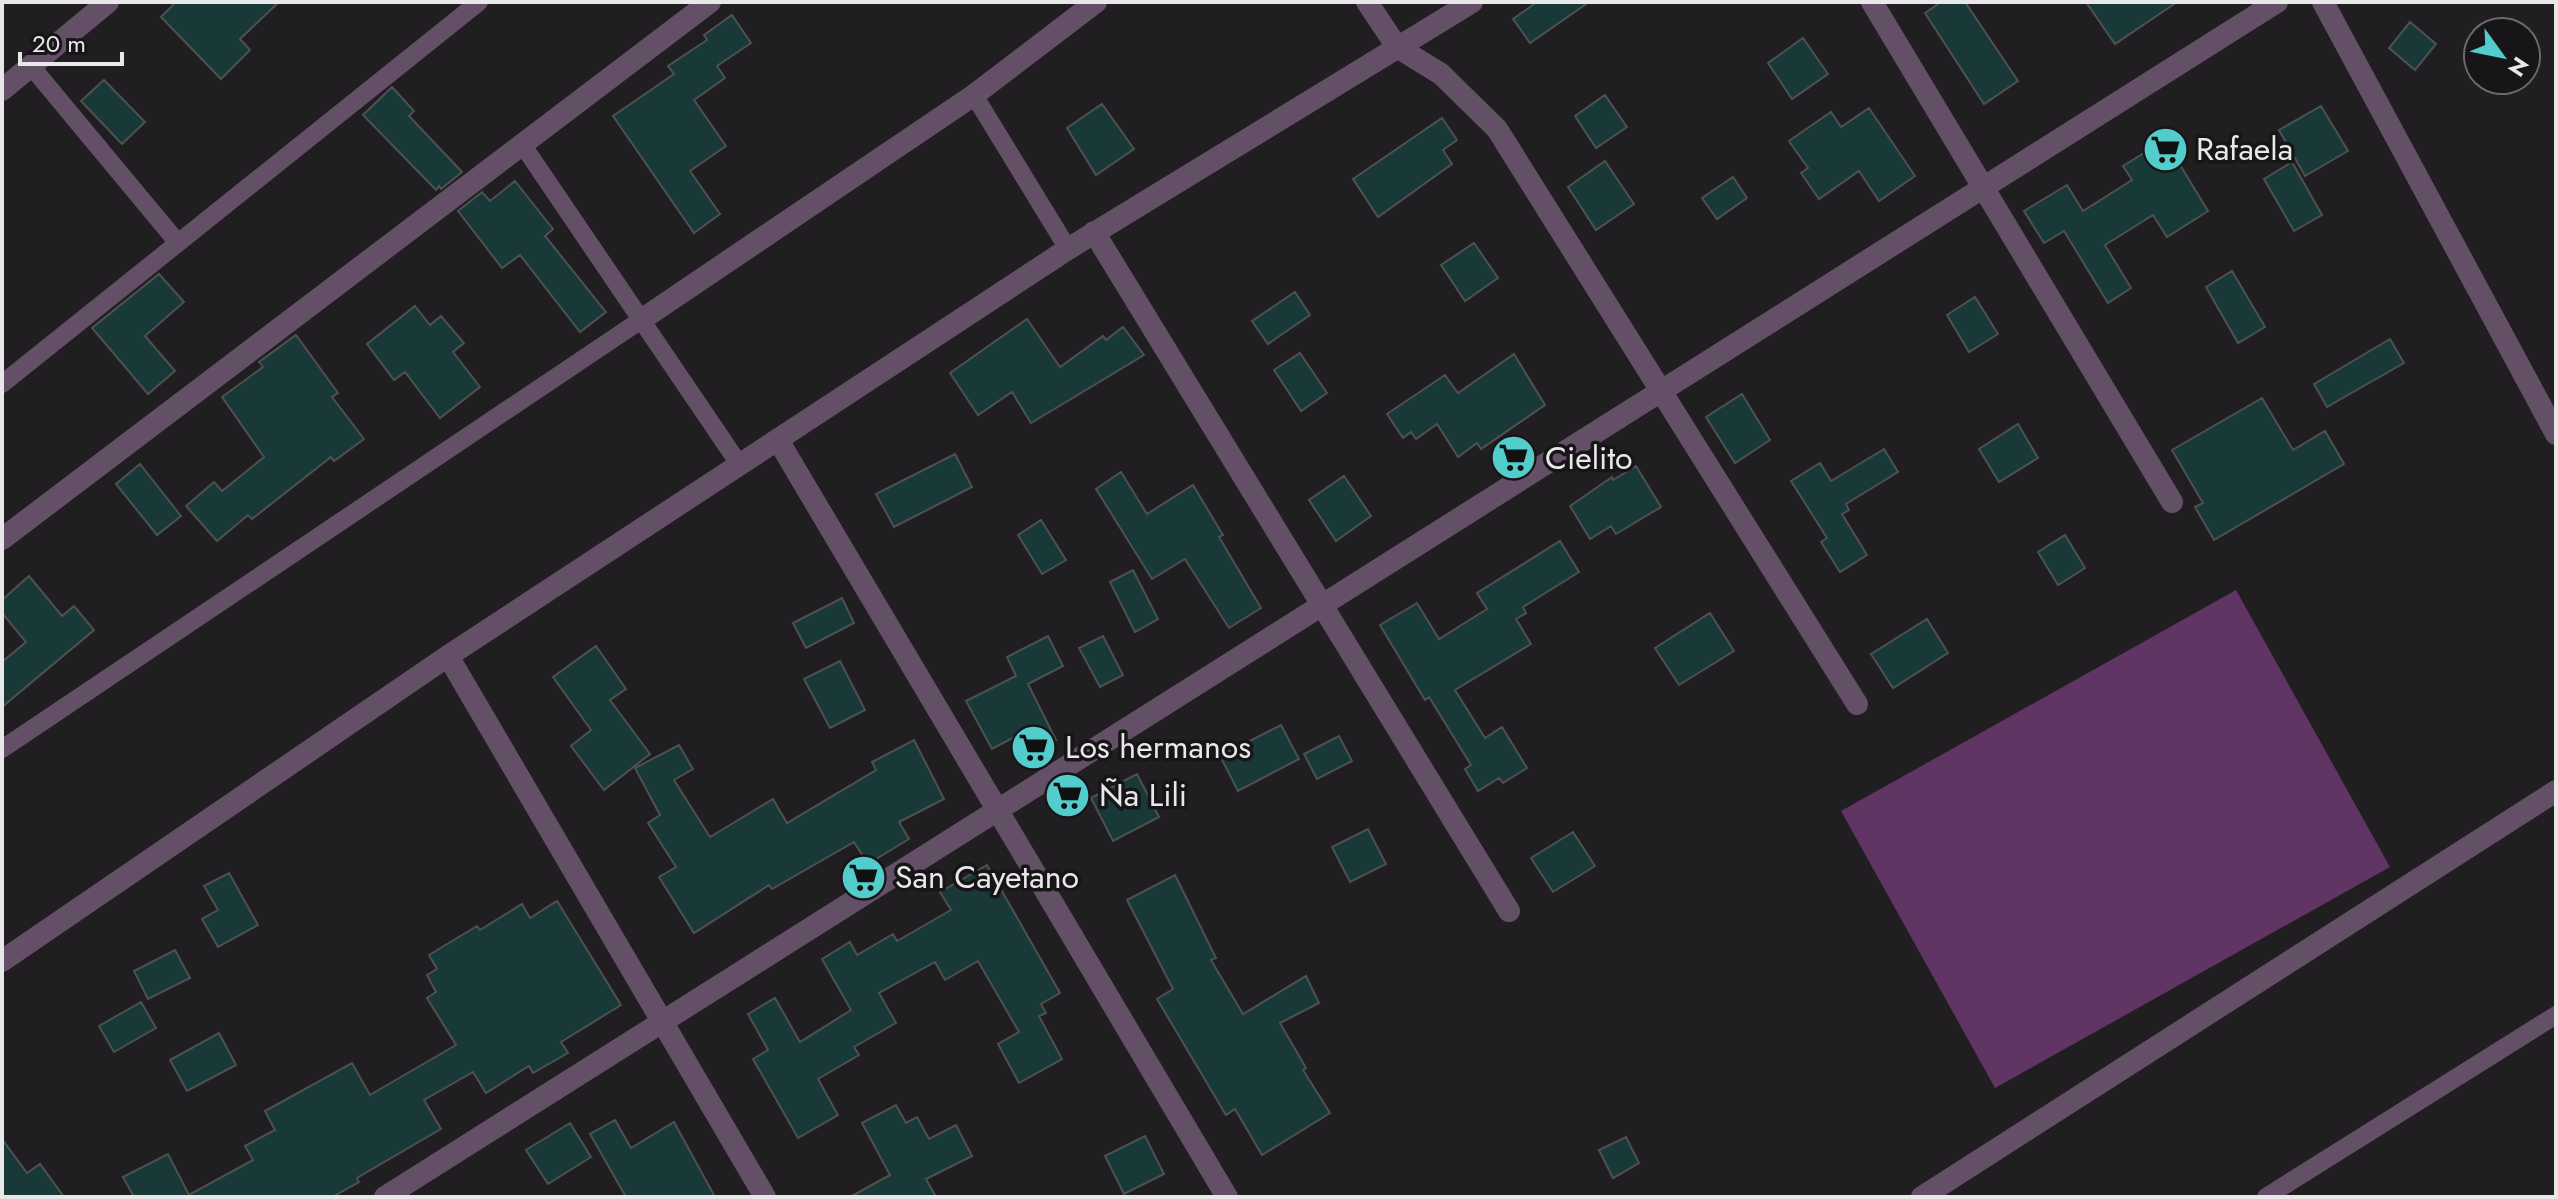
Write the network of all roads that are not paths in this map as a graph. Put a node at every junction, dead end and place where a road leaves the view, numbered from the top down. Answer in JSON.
{"nodes":[{"id":1,"x":108,"y":2,"type":"edge"},
{"id":2,"x":479,"y":2,"type":"edge"},
{"id":3,"x":710,"y":2,"type":"edge"},
{"id":4,"x":1096,"y":2,"type":"edge"},
{"id":5,"x":1367,"y":2,"type":"edge"},
{"id":6,"x":1472,"y":2,"type":"edge"},
{"id":7,"x":1872,"y":2,"type":"edge"},
{"id":8,"x":2277,"y":2,"type":"edge"},
{"id":9,"x":2323,"y":2,"type":"edge"},
{"id":10,"x":1397,"y":47,"type":"junction"},
{"id":11,"x":31,"y":66,"type":"junction"},
{"id":12,"x":2,"y":90,"type":"edge"},
{"id":13,"x":974,"y":95,"type":"junction"},
{"id":14,"x":522,"y":144,"type":"junction"},
{"id":15,"x":1983,"y":187,"type":"junction"},
{"id":16,"x":1094,"y":232,"type":"junction"},
{"id":17,"x":178,"y":243,"type":"junction"},
{"id":18,"x":1068,"y":249,"type":"junction"},
{"id":19,"x":641,"y":320,"type":"junction"},
{"id":20,"x":2,"y":384,"type":"edge"},
{"id":21,"x":1660,"y":392,"type":"junction"},
{"id":22,"x":2556,"y":434,"type":"edge"},
{"id":23,"x":778,"y":440,"type":"junction"},
{"id":24,"x":739,"y":464,"type":"junction"},
{"id":25,"x":2172,"y":502,"type":"dead end"},
{"id":26,"x":2,"y":539,"type":"edge"},
{"id":27,"x":1323,"y":604,"type":"junction"},
{"id":28,"x":448,"y":656,"type":"junction"},
{"id":29,"x":1857,"y":704,"type":"dead end"},
{"id":30,"x":2,"y":749,"type":"edge"},
{"id":31,"x":2556,"y":791,"type":"edge"},
{"id":32,"x":999,"y":809,"type":"junction"},
{"id":33,"x":1509,"y":911,"type":"dead end"},
{"id":34,"x":2,"y":961,"type":"edge"},
{"id":35,"x":2556,"y":1015,"type":"edge"},
{"id":36,"x":662,"y":1021,"type":"junction"},
{"id":37,"x":385,"y":1197,"type":"edge"},
{"id":38,"x":765,"y":1197,"type":"edge"},
{"id":39,"x":1227,"y":1197,"type":"edge"},
{"id":40,"x":1922,"y":1197,"type":"edge"},
{"id":41,"x":2266,"y":1197,"type":"edge"}],
"edges":[{"from":1,"to":11,"type":"street"},
{"from":2,"to":17,"type":"lane"},
{"from":3,"to":14,"type":"street"},
{"from":4,"to":13,"type":"street"},
{"from":5,"to":10,"type":"street"},
{"from":6,"to":10,"type":"street"},
{"from":7,"to":15,"type":"street"},
{"from":8,"to":15,"type":"street"},
{"from":9,"to":22,"type":"street"},
{"from":10,"to":16,"type":"street"},
{"from":10,"to":21,"type":"street"},
{"from":11,"to":12,"type":"street"},
{"from":11,"to":17,"type":"lane"},
{"from":13,"to":18,"type":"lane"},
{"from":13,"to":19,"type":"street"},
{"from":14,"to":19,"type":"lane"},
{"from":14,"to":26,"type":"street"},
{"from":15,"to":21,"type":"street"},
{"from":15,"to":25,"type":"street"},
{"from":16,"to":18,"type":"street"},
{"from":16,"to":27,"type":"street"},
{"from":17,"to":20,"type":"lane"},
{"from":18,"to":23,"type":"street"},
{"from":19,"to":24,"type":"lane"},
{"from":19,"to":30,"type":"lane"},
{"from":21,"to":27,"type":"street"},
{"from":21,"to":29,"type":"street"},
{"from":23,"to":24,"type":"street"},
{"from":23,"to":32,"type":"street"},
{"from":24,"to":28,"type":"street"},
{"from":27,"to":32,"type":"street"},
{"from":27,"to":33,"type":"street"},
{"from":28,"to":34,"type":"street"},
{"from":28,"to":36,"type":"street"},
{"from":31,"to":40,"type":"street"},
{"from":32,"to":36,"type":"street"},
{"from":32,"to":39,"type":"street"},
{"from":35,"to":41,"type":"lane"},
{"from":36,"to":37,"type":"street"},
{"from":36,"to":38,"type":"street"}]}
